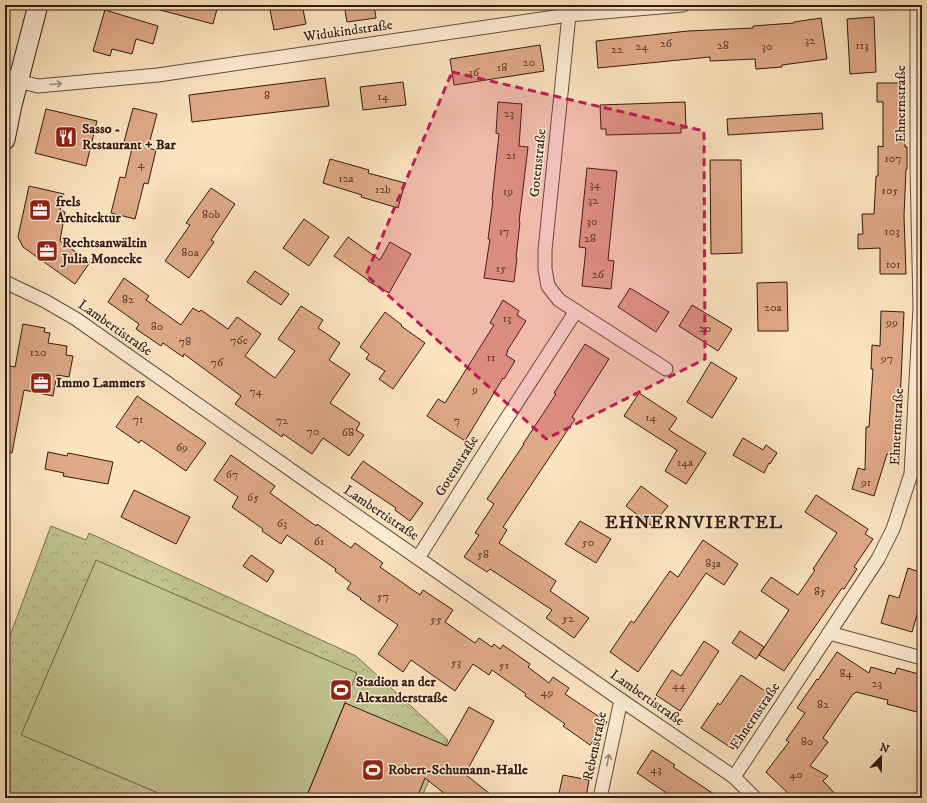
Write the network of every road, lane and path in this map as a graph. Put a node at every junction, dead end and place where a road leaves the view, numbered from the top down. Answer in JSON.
{"nodes":[{"id":1,"x":38,"y":5,"type":"edge"},
{"id":2,"x":683,"y":5,"type":"edge"},
{"id":3,"x":917,"y":5,"type":"edge"},
{"id":4,"x":569,"y":10,"type":"edge"},
{"id":5,"x":12,"y":78,"type":"edge"},
{"id":6,"x":5,"y":140,"type":"edge"},
{"id":7,"x":5,"y":282,"type":"edge"},
{"id":8,"x":576,"y":311,"type":"junction"},
{"id":9,"x":666,"y":369,"type":"dead end"},
{"id":10,"x":418,"y":558,"type":"junction"},
{"id":11,"x":829,"y":633,"type":"junction"},
{"id":12,"x":922,"y":658,"type":"edge"},
{"id":13,"x":621,"y":700,"type":"junction"},
{"id":14,"x":737,"y":780,"type":"junction"},
{"id":15,"x":600,"y":798,"type":"edge"},
{"id":16,"x":740,"y":798,"type":"edge"},
{"id":17,"x":755,"y":798,"type":"edge"}],
"edges":[{"from":1,"to":5,"type":"street"},
{"from":2,"to":4,"type":"street","name":"Widukindstraße"},
{"from":3,"to":11,"type":"street","name":"Ehnernstraße"},
{"from":5,"to":4,"type":"street","name":"Widukindstraße","one_way":true},
{"from":4,"to":8,"type":"street","name":"Gotenstraße"},
{"from":5,"to":6,"type":"street"},
{"from":7,"to":10,"type":"street","name":"Lambertistraße"},
{"from":8,"to":9,"type":"street","name":"Gotenstraße"},
{"from":8,"to":10,"type":"street","name":"Gotenstraße"},
{"from":10,"to":13,"type":"street","name":"Lambertistraße"},
{"from":11,"to":12,"type":"street"},
{"from":11,"to":14,"type":"street","name":"Ehnernstraße"},
{"from":13,"to":14,"type":"street","name":"Lambertistraße"},
{"from":15,"to":13,"type":"street","name":"Rebenstraße","one_way":true},
{"from":14,"to":16,"type":"street","name":"Ehnernstraße"},
{"from":14,"to":17,"type":"street","name":"Lambertistraße"}]}
